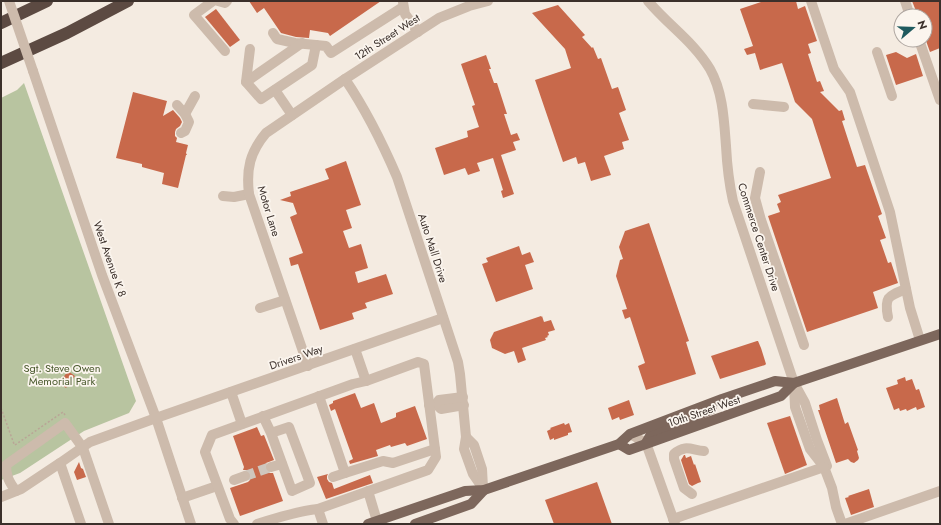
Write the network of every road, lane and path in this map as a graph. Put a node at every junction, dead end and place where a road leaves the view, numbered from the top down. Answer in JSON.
{"nodes":[{"id":1,"x":10,"y":1,"type":"edge"},
{"id":2,"x":47,"y":1,"type":"edge"},
{"id":3,"x":128,"y":1,"type":"edge"},
{"id":4,"x":213,"y":1,"type":"edge"},
{"id":5,"x":218,"y":1,"type":"edge"},
{"id":6,"x":227,"y":1,"type":"edge"},
{"id":7,"x":488,"y":1,"type":"edge"},
{"id":8,"x":648,"y":1,"type":"edge"},
{"id":9,"x":811,"y":1,"type":"edge"},
{"id":10,"x":403,"y":4,"type":"edge"},
{"id":11,"x":1,"y":23,"type":"edge"},
{"id":12,"x":418,"y":32,"type":"junction"},
{"id":13,"x":273,"y":33,"type":"dead end"},
{"id":14,"x":302,"y":43,"type":"junction"},
{"id":15,"x":316,"y":45,"type":"junction"},
{"id":16,"x":923,"y":48,"type":"edge"},
{"id":17,"x":250,"y":49,"type":"dead end"},
{"id":18,"x":225,"y":51,"type":"dead end"},
{"id":19,"x":877,"y":52,"type":"dead end"},
{"id":20,"x":1,"y":63,"type":"edge"},
{"id":21,"x":936,"y":76,"type":"edge"},
{"id":22,"x":344,"y":79,"type":"junction"},
{"id":23,"x":246,"y":82,"type":"junction"},
{"id":24,"x":938,"y":87,"type":"edge"},
{"id":25,"x":275,"y":90,"type":"junction"},
{"id":26,"x":195,"y":96,"type":"dead end"},
{"id":27,"x":892,"y":96,"type":"dead end"},
{"id":28,"x":940,"y":100,"type":"edge"},
{"id":29,"x":753,"y":104,"type":"dead end"},
{"id":30,"x":178,"y":105,"type":"dead end"},
{"id":31,"x":784,"y":107,"type":"dead end"},
{"id":32,"x":185,"y":114,"type":"junction"},
{"id":33,"x":292,"y":115,"type":"junction"},
{"id":34,"x":181,"y":133,"type":"dead end"},
{"id":35,"x":760,"y":172,"type":"dead end"},
{"id":36,"x":249,"y":194,"type":"junction"},
{"id":37,"x":223,"y":196,"type":"dead end"},
{"id":38,"x":906,"y":290,"type":"junction"},
{"id":39,"x":285,"y":300,"type":"junction"},
{"id":40,"x":260,"y":308,"type":"dead end"},
{"id":41,"x":888,"y":317,"type":"dead end"},
{"id":42,"x":443,"y":318,"type":"junction"},
{"id":43,"x":940,"y":334,"type":"edge"},
{"id":44,"x":920,"y":340,"type":"junction"},
{"id":45,"x":804,"y":345,"type":"dead end"},
{"id":46,"x":355,"y":349,"type":"junction"},
{"id":47,"x":308,"y":366,"type":"junction"},
{"id":48,"x":366,"y":381,"type":"junction"},
{"id":49,"x":794,"y":383,"type":"junction"},
{"id":50,"x":231,"y":392,"type":"junction"},
{"id":51,"x":319,"y":396,"type":"junction"},
{"id":52,"x":722,"y":399,"type":"junction"},
{"id":53,"x":463,"y":401,"type":"junction"},
{"id":54,"x":433,"y":405,"type":"junction"},
{"id":55,"x":1,"y":408,"type":"edge"},
{"id":56,"x":63,"y":412,"type":"dead end"},
{"id":57,"x":263,"y":416,"type":"junction"},
{"id":58,"x":156,"y":418,"type":"junction"},
{"id":59,"x":242,"y":424,"type":"junction"},
{"id":60,"x":271,"y":433,"type":"junction"},
{"id":61,"x":630,"y":434,"type":"junction"},
{"id":62,"x":646,"y":443,"type":"junction"},
{"id":63,"x":620,"y":444,"type":"junction"},
{"id":64,"x":83,"y":448,"type":"junction"},
{"id":65,"x":435,"y":449,"type":"junction"},
{"id":66,"x":704,"y":452,"type":"dead end"},
{"id":67,"x":4,"y":463,"type":"edge"},
{"id":68,"x":60,"y":463,"type":"junction"},
{"id":69,"x":282,"y":464,"type":"junction"},
{"id":70,"x":271,"y":467,"type":"tunnel mouth"},
{"id":71,"x":824,"y":467,"type":"junction"},
{"id":72,"x":344,"y":473,"type":"junction"},
{"id":73,"x":245,"y":476,"type":"tunnel mouth"},
{"id":74,"x":333,"y":477,"type":"dead end"},
{"id":75,"x":234,"y":480,"type":"dead end"},
{"id":76,"x":217,"y":486,"type":"junction"},
{"id":77,"x":484,"y":490,"type":"junction"},
{"id":78,"x":940,"y":490,"type":"edge"},
{"id":79,"x":16,"y":491,"type":"junction"},
{"id":80,"x":368,"y":491,"type":"junction"},
{"id":81,"x":692,"y":494,"type":"dead end"},
{"id":82,"x":1,"y":497,"type":"edge"},
{"id":83,"x":182,"y":498,"type":"junction"},
{"id":84,"x":318,"y":509,"type":"junction"},
{"id":85,"x":674,"y":522,"type":"edge"},
{"id":86,"x":377,"y":523,"type":"edge"},
{"id":87,"x":81,"y":524,"type":"edge"},
{"id":88,"x":109,"y":524,"type":"edge"},
{"id":89,"x":191,"y":524,"type":"edge"},
{"id":90,"x":234,"y":524,"type":"edge"},
{"id":91,"x":257,"y":524,"type":"edge"},
{"id":92,"x":323,"y":524,"type":"edge"},
{"id":93,"x":415,"y":524,"type":"edge"},
{"id":94,"x":844,"y":524,"type":"edge"}],
"edges":[{"from":1,"to":58,"type":"street","name":"West Avenue K 8","bridge":true},
{"from":2,"to":11,"type":"highway"},
{"from":3,"to":20,"type":"highway"},
{"from":4,"to":18,"type":"street"},
{"from":5,"to":6,"type":"street"},
{"from":7,"to":12,"type":"street","name":"12th Street West"},
{"from":8,"to":49,"type":"street","name":"Commerce Center Drive"},
{"from":9,"to":38,"type":"street"},
{"from":10,"to":12,"type":"street"},
{"from":10,"to":15,"type":"street"},
{"from":12,"to":22,"type":"street","name":"12th Street West"},
{"from":13,"to":14,"type":"street"},
{"from":14,"to":15,"type":"street"},
{"from":14,"to":23,"type":"street"},
{"from":15,"to":25,"type":"street"},
{"from":16,"to":21,"type":"street"},
{"from":17,"to":23,"type":"street"},
{"from":19,"to":27,"type":"street"},
{"from":21,"to":24,"type":"street"},
{"from":22,"to":33,"type":"street","name":"Motor Lane"},
{"from":22,"to":42,"type":"street","name":"Auto Mall Drive"},
{"from":23,"to":25,"type":"street"},
{"from":24,"to":28,"type":"street"},
{"from":25,"to":33,"type":"street"},
{"from":26,"to":32,"type":"street"},
{"from":29,"to":31,"type":"street"},
{"from":30,"to":32,"type":"street"},
{"from":32,"to":34,"type":"street"},
{"from":33,"to":36,"type":"street","name":"Motor Lane"},
{"from":35,"to":45,"type":"street"},
{"from":36,"to":37,"type":"street"},
{"from":36,"to":39,"type":"street","name":"Motor Lane"},
{"from":38,"to":41,"type":"street"},
{"from":38,"to":44,"type":"street"},
{"from":39,"to":40,"type":"street"},
{"from":39,"to":47,"type":"street","name":"Motor Lane"},
{"from":42,"to":46,"type":"street","name":"Drivers Way"},
{"from":42,"to":53,"type":"street","name":"Auto Mall Drive"},
{"from":43,"to":44,"type":"main road","name":"10th Street West"},
{"from":44,"to":49,"type":"main road","name":"10th Street West"},
{"from":46,"to":47,"type":"street","name":"Drivers Way"},
{"from":46,"to":48,"type":"street"},
{"from":47,"to":50,"type":"street","name":"Drivers Way"},
{"from":48,"to":51,"type":"street"},
{"from":48,"to":54,"type":"street"},
{"from":49,"to":52,"type":"main road","name":"10th Street West"},
{"from":49,"to":62,"type":"main road","name":"10th Street West"},
{"from":49,"to":71,"type":"street","name":"Commerce Center Drive"},
{"from":50,"to":58,"type":"street","name":"Drivers Way"},
{"from":50,"to":59,"type":"street"},
{"from":51,"to":57,"type":"street"},
{"from":51,"to":72,"type":"street"},
{"from":52,"to":61,"type":"main road","name":"10th Street West"},
{"from":52,"to":62,"type":"main road"},
{"from":53,"to":54,"type":"street"},
{"from":53,"to":77,"type":"street","name":"Auto Mall Drive"},
{"from":54,"to":65,"type":"street"},
{"from":55,"to":56,"type":"path"},
{"from":57,"to":59,"type":"street"},
{"from":57,"to":60,"type":"street"},
{"from":58,"to":64,"type":"street","name":"Drivers Way"},
{"from":58,"to":83,"type":"street","name":"West Avenue K 8"},
{"from":59,"to":76,"type":"street"},
{"from":60,"to":69,"type":"street"},
{"from":60,"to":69,"type":"street"},
{"from":61,"to":62,"type":"street"},
{"from":61,"to":63,"type":"main road","name":"10th Street West"},
{"from":62,"to":63,"type":"main road","name":"10th Street West"},
{"from":62,"to":85,"type":"street"},
{"from":63,"to":77,"type":"main road","name":"10th Street West"},
{"from":64,"to":67,"type":"street"},
{"from":64,"to":68,"type":"street","name":"Drivers Way"},
{"from":64,"to":88,"type":"street"},
{"from":65,"to":72,"type":"street"},
{"from":65,"to":80,"type":"street"},
{"from":66,"to":81,"type":"street"},
{"from":67,"to":79,"type":"street"},
{"from":68,"to":79,"type":"street","name":"Drivers Way"},
{"from":68,"to":87,"type":"street"},
{"from":69,"to":70,"type":"street"},
{"from":71,"to":85,"type":"street"},
{"from":71,"to":94,"type":"street"},
{"from":72,"to":74,"type":"street"},
{"from":73,"to":75,"type":"street"},
{"from":76,"to":83,"type":"street"},
{"from":76,"to":90,"type":"street"},
{"from":77,"to":86,"type":"main road","name":"10th Street West"},
{"from":77,"to":93,"type":"main road","name":"10th Street West"},
{"from":78,"to":94,"type":"street"},
{"from":79,"to":82,"type":"street","name":"Drivers Way"},
{"from":80,"to":84,"type":"street"},
{"from":80,"to":86,"type":"street"},
{"from":83,"to":89,"type":"street","name":"West Avenue K 8"},
{"from":84,"to":91,"type":"street"},
{"from":84,"to":92,"type":"street"}]}
